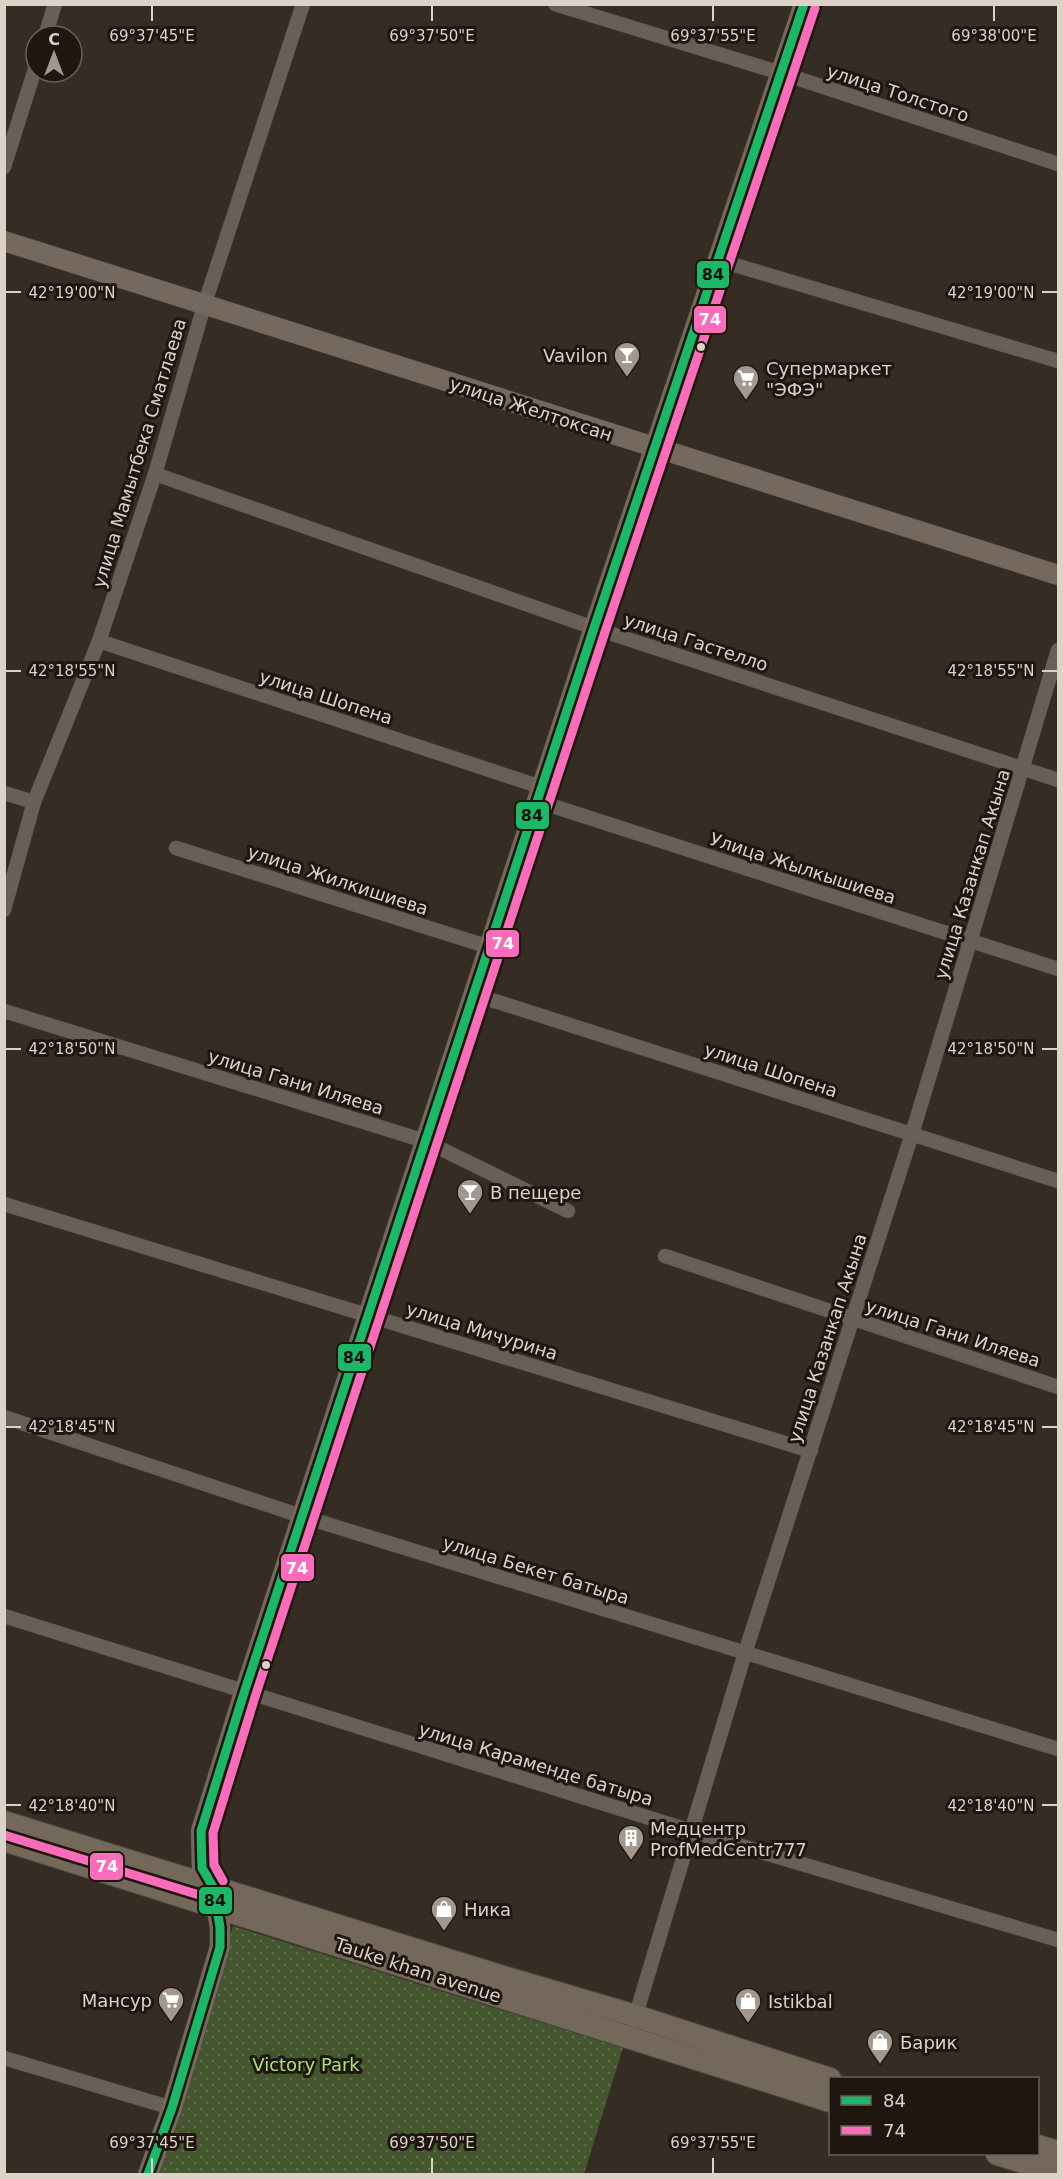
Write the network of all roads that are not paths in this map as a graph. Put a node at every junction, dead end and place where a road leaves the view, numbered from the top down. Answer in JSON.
{"nodes":[{"id":1,"x":55,"y":4,"type":"edge"},
{"id":2,"x":303,"y":4,"type":"edge"},
{"id":3,"x":555,"y":4,"type":"edge"},
{"id":4,"x":804,"y":4,"type":"edge"},
{"id":5,"x":49,"y":24,"type":"edge"},
{"id":6,"x":782,"y":73,"type":"junction"},
{"id":7,"x":30,"y":84,"type":"edge"},
{"id":8,"x":1059,"y":164,"type":"edge"},
{"id":9,"x":4,"y":167,"type":"edge"},
{"id":10,"x":4,"y":241,"type":"edge"},
{"id":11,"x":718,"y":260,"type":"junction"},
{"id":12,"x":204,"y":306,"type":"junction"},
{"id":13,"x":1059,"y":361,"type":"edge"},
{"id":14,"x":654,"y":448,"type":"junction"},
{"id":15,"x":154,"y":474,"type":"junction"},
{"id":16,"x":1059,"y":575,"type":"edge"},
{"id":17,"x":594,"y":628,"type":"junction"},
{"id":18,"x":99,"y":641,"type":"junction"},
{"id":19,"x":1059,"y":650,"type":"edge"},
{"id":20,"x":1023,"y":769,"type":"junction"},
{"id":21,"x":1059,"y":780,"type":"edge"},
{"id":22,"x":4,"y":793,"type":"edge"},
{"id":23,"x":539,"y":794,"type":"junction"},
{"id":24,"x":34,"y":802,"type":"junction"},
{"id":25,"x":176,"y":848,"type":"dead end"},
{"id":26,"x":4,"y":910,"type":"edge"},
{"id":27,"x":970,"y":941,"type":"junction"},
{"id":28,"x":489,"y":947,"type":"junction"},
{"id":29,"x":1059,"y":969,"type":"edge"},
{"id":30,"x":473,"y":994,"type":"junction"},
{"id":31,"x":4,"y":1011,"type":"edge"},
{"id":32,"x":912,"y":1134,"type":"junction"},
{"id":33,"x":425,"y":1141,"type":"junction"},
{"id":34,"x":1059,"y":1181,"type":"edge"},
{"id":35,"x":4,"y":1204,"type":"edge"},
{"id":36,"x":568,"y":1211,"type":"dead end"},
{"id":37,"x":665,"y":1256,"type":"dead end"},
{"id":38,"x":368,"y":1315,"type":"junction"},
{"id":39,"x":852,"y":1318,"type":"junction"},
{"id":40,"x":1059,"y":1387,"type":"edge"},
{"id":41,"x":4,"y":1417,"type":"edge"},
{"id":42,"x":811,"y":1450,"type":"junction"},
{"id":43,"x":301,"y":1516,"type":"junction"},
{"id":44,"x":4,"y":1616,"type":"edge"},
{"id":45,"x":744,"y":1653,"type":"junction"},
{"id":46,"x":244,"y":1693,"type":"junction"},
{"id":47,"x":1059,"y":1749,"type":"edge"},
{"id":48,"x":4,"y":1822,"type":"edge"},
{"id":49,"x":691,"y":1831,"type":"junction"},
{"id":50,"x":4,"y":1840,"type":"edge"},
{"id":51,"x":214,"y":1896,"type":"junction"},
{"id":52,"x":1059,"y":1940,"type":"edge"},
{"id":53,"x":632,"y":2026,"type":"junction"},
{"id":54,"x":4,"y":2058,"type":"edge"},
{"id":55,"x":829,"y":2078,"type":"edge"},
{"id":56,"x":829,"y":2100,"type":"edge"},
{"id":57,"x":172,"y":2109,"type":"junction"},
{"id":58,"x":1039,"y":2146,"type":"edge"},
{"id":59,"x":1059,"y":2152,"type":"edge"},
{"id":60,"x":1000,"y":2155,"type":"edge"},
{"id":61,"x":1059,"y":2173,"type":"edge"},
{"id":62,"x":148,"y":2175,"type":"edge"}],
"edges":[{"from":1,"to":5,"type":"street"},
{"from":2,"to":12,"type":"street","name":"улица Мамытбека Сматлаева"},
{"from":3,"to":6,"type":"street","name":"улица Толстого"},
{"from":4,"to":6,"type":"main road"},
{"from":6,"to":8,"type":"street","name":"улица Толстого"},
{"from":6,"to":11,"type":"main road"},
{"from":7,"to":9,"type":"street"},
{"from":10,"to":12,"type":"main road","name":"улица Желтоксан"},
{"from":11,"to":13,"type":"street"},
{"from":11,"to":14,"type":"main road"},
{"from":12,"to":14,"type":"main road","name":"улица Желтоксан"},
{"from":12,"to":15,"type":"street","name":"улица Мамытбека Сматлаева"},
{"from":14,"to":16,"type":"main road","name":"улица Желтоксан"},
{"from":14,"to":17,"type":"main road"},
{"from":15,"to":17,"type":"street","name":"улица Гастелло"},
{"from":15,"to":18,"type":"street","name":"улица Мамытбека Сматлаева"},
{"from":17,"to":20,"type":"street","name":"улица Гастелло"},
{"from":17,"to":23,"type":"main road"},
{"from":18,"to":23,"type":"street","name":"улица Шопена"},
{"from":18,"to":24,"type":"street","name":"улица Мамытбека Сматлаева"},
{"from":19,"to":20,"type":"street","name":"улица Казанкап Акына"},
{"from":20,"to":21,"type":"street","name":"улица Гастелло"},
{"from":20,"to":27,"type":"street","name":"улица Казанкап Акына"},
{"from":22,"to":24,"type":"street"},
{"from":23,"to":27,"type":"street","name":"Улица Жылкышиева"},
{"from":23,"to":28,"type":"main road"},
{"from":24,"to":26,"type":"street","name":"улица Мамытбека Сматлаева"},
{"from":25,"to":28,"type":"street","name":"улица Жилкишиева"},
{"from":27,"to":29,"type":"street","name":"Улица Жылкышиева"},
{"from":27,"to":32,"type":"street","name":"улица Казанкап Акына"},
{"from":28,"to":30,"type":"main road"},
{"from":30,"to":32,"type":"street","name":"улица Шопена"},
{"from":30,"to":33,"type":"main road"},
{"from":31,"to":33,"type":"street","name":"улица Гани Иляева"},
{"from":32,"to":34,"type":"street","name":"улица Шопена"},
{"from":32,"to":39,"type":"street","name":"улица Казанкап Акына"},
{"from":33,"to":36,"type":"street","name":"улица Гани Иляева"},
{"from":33,"to":38,"type":"main road"},
{"from":35,"to":38,"type":"street","name":"улица Мичурина"},
{"from":37,"to":39,"type":"street","name":"улица Гани Иляева"},
{"from":38,"to":42,"type":"street","name":"улица Мичурина"},
{"from":38,"to":43,"type":"main road"},
{"from":39,"to":40,"type":"street","name":"улица Гани Иляева"},
{"from":39,"to":42,"type":"street","name":"улица Казанкап Акына"},
{"from":41,"to":43,"type":"street","name":"улица Бекет батыра"},
{"from":42,"to":45,"type":"street","name":"улица Казанкап Акына"},
{"from":43,"to":45,"type":"street","name":"улица Бекет батыра"},
{"from":43,"to":46,"type":"main road"},
{"from":44,"to":46,"type":"street","name":"улица Караменде батыра"},
{"from":45,"to":47,"type":"street","name":"улица Бекет батыра"},
{"from":45,"to":49,"type":"street","name":"улица Казанкап Акына"},
{"from":46,"to":49,"type":"street","name":"улица Караменде батыра"},
{"from":46,"to":51,"type":"main road"},
{"from":48,"to":51,"type":"main road","name":"Tauke khan avenue"},
{"from":49,"to":52,"type":"street","name":"улица Караменде батыра"},
{"from":49,"to":53,"type":"street","name":"улица Казанкап Акына"},
{"from":50,"to":51,"type":"main road","name":"Tauke khan avenue"},
{"from":51,"to":53,"type":"main road","name":"Tauke khan avenue"},
{"from":51,"to":57,"type":"main road"},
{"from":53,"to":55,"type":"main road","name":"Tauke khan avenue"},
{"from":53,"to":56,"type":"main road","name":"Tauke khan avenue"},
{"from":54,"to":57,"type":"street"},
{"from":57,"to":62,"type":"main road"},
{"from":58,"to":59,"type":"main road"},
{"from":60,"to":61,"type":"main road"}]}
